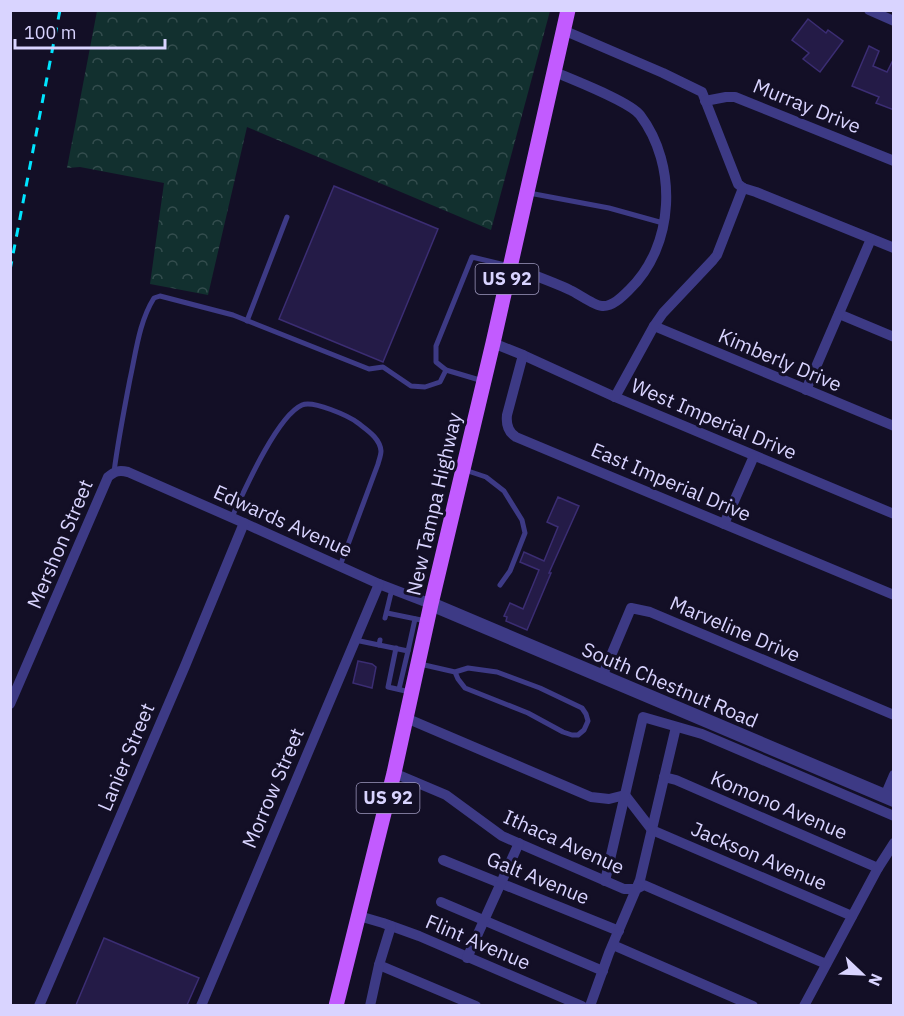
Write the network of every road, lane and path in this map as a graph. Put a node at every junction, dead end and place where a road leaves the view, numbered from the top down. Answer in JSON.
{"nodes":[{"id":1,"x":568,"y":10,"type":"edge"},
{"id":2,"x":869,"y":10,"type":"edge"},
{"id":3,"x":894,"y":21,"type":"edge"},
{"id":4,"x":563,"y":30,"type":"junction"},
{"id":5,"x":555,"y":72,"type":"junction"},
{"id":6,"x":705,"y":101,"type":"junction"},
{"id":7,"x":894,"y":161,"type":"edge"},
{"id":8,"x":743,"y":188,"type":"junction"},
{"id":9,"x":527,"y":193,"type":"junction"},
{"id":10,"x":287,"y":217,"type":"dead end"},
{"id":11,"x":663,"y":222,"type":"junction"},
{"id":12,"x":871,"y":239,"type":"junction"},
{"id":13,"x":894,"y":248,"type":"edge"},
{"id":14,"x":510,"y":266,"type":"junction"},
{"id":15,"x":838,"y":314,"type":"junction"},
{"id":16,"x":247,"y":321,"type":"junction"},
{"id":17,"x":654,"y":326,"type":"junction"},
{"id":18,"x":894,"y":337,"type":"edge"},
{"id":19,"x":493,"y":343,"type":"junction"},
{"id":20,"x":523,"y":355,"type":"junction"},
{"id":21,"x":446,"y":370,"type":"junction"},
{"id":22,"x":484,"y":381,"type":"junction"},
{"id":23,"x":806,"y":390,"type":"junction"},
{"id":24,"x":615,"y":397,"type":"junction"},
{"id":25,"x":894,"y":426,"type":"edge"},
{"id":26,"x":754,"y":456,"type":"junction"},
{"id":27,"x":463,"y":469,"type":"junction"},
{"id":28,"x":117,"y":471,"type":"junction"},
{"id":29,"x":894,"y":514,"type":"edge"},
{"id":30,"x":232,"y":517,"type":"junction"},
{"id":31,"x":244,"y":523,"type":"junction"},
{"id":32,"x":724,"y":524,"type":"junction"},
{"id":33,"x":340,"y":566,"type":"junction"},
{"id":34,"x":379,"y":584,"type":"junction"},
{"id":35,"x":500,"y":585,"type":"dead end"},
{"id":36,"x":392,"y":589,"type":"junction"},
{"id":37,"x":894,"y":595,"type":"edge"},
{"id":38,"x":431,"y":604,"type":"junction"},
{"id":39,"x":421,"y":620,"type":"junction"},
{"id":40,"x":356,"y":640,"type":"junction"},
{"id":41,"x":396,"y":648,"type":"junction"},
{"id":42,"x":408,"y":651,"type":"junction"},
{"id":43,"x":418,"y":663,"type":"junction"},
{"id":44,"x":455,"y":672,"type":"junction"},
{"id":45,"x":602,"y":677,"type":"junction"},
{"id":46,"x":406,"y":691,"type":"junction"},
{"id":47,"x":10,"y":704,"type":"edge"},
{"id":48,"x":894,"y":715,"type":"edge"},
{"id":49,"x":406,"y":718,"type":"junction"},
{"id":50,"x":676,"y":727,"type":"junction"},
{"id":51,"x":394,"y":773,"type":"junction"},
{"id":52,"x":894,"y":775,"type":"edge"},
{"id":53,"x":664,"y":777,"type":"junction"},
{"id":54,"x":625,"y":795,"type":"junction"},
{"id":55,"x":889,"y":798,"type":"edge"},
{"id":56,"x":894,"y":816,"type":"edge"},
{"id":57,"x":652,"y":830,"type":"junction"},
{"id":58,"x":519,"y":843,"type":"junction"},
{"id":59,"x":894,"y":843,"type":"edge"},
{"id":60,"x":443,"y":860,"type":"dead end"},
{"id":61,"x":878,"y":868,"type":"junction"},
{"id":62,"x":606,"y":881,"type":"junction"},
{"id":63,"x":502,"y":883,"type":"junction"},
{"id":64,"x":636,"y":889,"type":"junction"},
{"id":65,"x":441,"y":902,"type":"dead end"},
{"id":66,"x":358,"y":916,"type":"junction"},
{"id":67,"x":852,"y":916,"type":"junction"},
{"id":68,"x":484,"y":920,"type":"junction"},
{"id":69,"x":391,"y":926,"type":"junction"},
{"id":70,"x":619,"y":931,"type":"junction"},
{"id":71,"x":613,"y":945,"type":"junction"},
{"id":72,"x":467,"y":957,"type":"junction"},
{"id":73,"x":826,"y":964,"type":"junction"},
{"id":74,"x":379,"y":965,"type":"junction"},
{"id":75,"x":603,"y":971,"type":"junction"},
{"id":76,"x":39,"y":1005,"type":"edge"},
{"id":77,"x":201,"y":1005,"type":"edge"},
{"id":78,"x":336,"y":1005,"type":"edge"},
{"id":79,"x":370,"y":1005,"type":"edge"},
{"id":80,"x":476,"y":1005,"type":"edge"},
{"id":81,"x":582,"y":1005,"type":"edge"},
{"id":82,"x":591,"y":1005,"type":"edge"},
{"id":83,"x":753,"y":1005,"type":"edge"},
{"id":84,"x":804,"y":1005,"type":"edge"}],
"edges":[{"from":1,"to":4,"type":"main road","name":"New Tampa Highway","number":"US 92"},
{"from":2,"to":3,"type":"street"},
{"from":4,"to":5,"type":"main road","name":"New Tampa Highway","number":"US 92"},
{"from":4,"to":6,"type":"street"},
{"from":5,"to":9,"type":"main road","name":"New Tampa Highway","number":"US 92"},
{"from":5,"to":11,"type":"street"},
{"from":6,"to":7,"type":"street","name":"Murray Drive"},
{"from":6,"to":8,"type":"street"},
{"from":8,"to":12,"type":"street"},
{"from":8,"to":17,"type":"street"},
{"from":9,"to":11,"type":"lane"},
{"from":9,"to":14,"type":"main road","name":"New Tampa Highway","number":"US 92"},
{"from":10,"to":16,"type":"lane"},
{"from":11,"to":14,"type":"street"},
{"from":12,"to":13,"type":"street"},
{"from":12,"to":15,"type":"street"},
{"from":14,"to":19,"type":"main road","name":"New Tampa Highway","number":"US 92"},
{"from":14,"to":21,"type":"lane"},
{"from":15,"to":18,"type":"street"},
{"from":15,"to":23,"type":"street"},
{"from":16,"to":21,"type":"lane"},
{"from":16,"to":28,"type":"lane"},
{"from":17,"to":23,"type":"street","name":"Kimberly Drive"},
{"from":17,"to":24,"type":"street"},
{"from":19,"to":20,"type":"street","name":"West Imperial Drive"},
{"from":19,"to":22,"type":"main road","name":"New Tampa Highway","number":"US 92"},
{"from":20,"to":24,"type":"street","name":"West Imperial Drive"},
{"from":20,"to":32,"type":"street","name":"East Imperial Drive"},
{"from":21,"to":22,"type":"lane"},
{"from":22,"to":27,"type":"main road","name":"New Tampa Highway","number":"US 92"},
{"from":23,"to":25,"type":"street","name":"Kimberly Drive"},
{"from":24,"to":26,"type":"street","name":"West Imperial Drive"},
{"from":26,"to":29,"type":"street","name":"West Imperial Drive"},
{"from":26,"to":32,"type":"street"},
{"from":27,"to":35,"type":"lane"},
{"from":27,"to":38,"type":"main road","name":"New Tampa Highway","number":"US 92"},
{"from":28,"to":30,"type":"street","name":"Edwards Avenue"},
{"from":28,"to":47,"type":"street","name":"Mershon Street"},
{"from":30,"to":31,"type":"street","name":"Edwards Avenue"},
{"from":30,"to":33,"type":"lane"},
{"from":31,"to":33,"type":"street","name":"Edwards Avenue"},
{"from":31,"to":76,"type":"street","name":"Lanier Street"},
{"from":32,"to":37,"type":"street","name":"East Imperial Drive"},
{"from":33,"to":34,"type":"street","name":"Edwards Avenue"},
{"from":34,"to":36,"type":"street","name":"Edwards Avenue"},
{"from":34,"to":40,"type":"street","name":"Morrow Street"},
{"from":36,"to":38,"type":"street","name":"Edwards Avenue"},
{"from":36,"to":39,"type":"lane"},
{"from":38,"to":39,"type":"main road","name":"New Tampa Highway","number":"US 92"},
{"from":38,"to":45,"type":"street","name":"South Chestnut Road"},
{"from":39,"to":42,"type":"lane"},
{"from":39,"to":43,"type":"main road","name":"New Tampa Highway","number":"US 92"},
{"from":40,"to":41,"type":"lane"},
{"from":40,"to":77,"type":"street","name":"Morrow Street"},
{"from":41,"to":42,"type":"lane"},
{"from":41,"to":46,"type":"lane"},
{"from":42,"to":46,"type":"lane"},
{"from":43,"to":44,"type":"lane"},
{"from":43,"to":46,"type":"main road","name":"New Tampa Highway","number":"US 92"},
{"from":44,"to":44,"type":"lane"},
{"from":45,"to":48,"type":"street","name":"Marveline Drive"},
{"from":45,"to":55,"type":"street","name":"South Chestnut Road"},
{"from":46,"to":49,"type":"main road","name":"New Tampa Highway","number":"US 92"},
{"from":49,"to":51,"type":"main road","name":"New Tampa Highway","number":"US 92"},
{"from":49,"to":54,"type":"street"},
{"from":50,"to":53,"type":"street"},
{"from":50,"to":54,"type":"street"},
{"from":50,"to":56,"type":"street"},
{"from":51,"to":58,"type":"street","name":"Ithaca Avenue"},
{"from":51,"to":66,"type":"main road","name":"New Tampa Highway","number":"US 92"},
{"from":52,"to":55,"type":"street"},
{"from":53,"to":57,"type":"street"},
{"from":53,"to":61,"type":"street","name":"Komono Avenue"},
{"from":54,"to":57,"type":"street"},
{"from":54,"to":62,"type":"street"},
{"from":57,"to":64,"type":"street"},
{"from":57,"to":67,"type":"street","name":"Jackson Avenue"},
{"from":58,"to":62,"type":"street","name":"Ithaca Avenue"},
{"from":58,"to":63,"type":"street"},
{"from":59,"to":61,"type":"street"},
{"from":60,"to":63,"type":"street","name":"Galt Avenue"},
{"from":61,"to":67,"type":"street"},
{"from":62,"to":64,"type":"street","name":"Ithaca Avenue"},
{"from":63,"to":68,"type":"street"},
{"from":63,"to":70,"type":"street","name":"Galt Avenue"},
{"from":64,"to":70,"type":"street"},
{"from":64,"to":73,"type":"street","name":"Ithaca Avenue"},
{"from":65,"to":68,"type":"street"},
{"from":66,"to":69,"type":"street","name":"Flint Avenue"},
{"from":66,"to":78,"type":"main road","name":"New Tampa Highway","number":"US 92"},
{"from":67,"to":73,"type":"street"},
{"from":68,"to":72,"type":"street"},
{"from":68,"to":75,"type":"street"},
{"from":69,"to":72,"type":"street","name":"Flint Avenue"},
{"from":69,"to":74,"type":"street"},
{"from":70,"to":71,"type":"street"},
{"from":71,"to":75,"type":"street"},
{"from":71,"to":83,"type":"street"},
{"from":72,"to":81,"type":"street","name":"Flint Avenue"},
{"from":73,"to":84,"type":"street"},
{"from":74,"to":79,"type":"street"},
{"from":74,"to":80,"type":"street"},
{"from":75,"to":82,"type":"street"}]}
